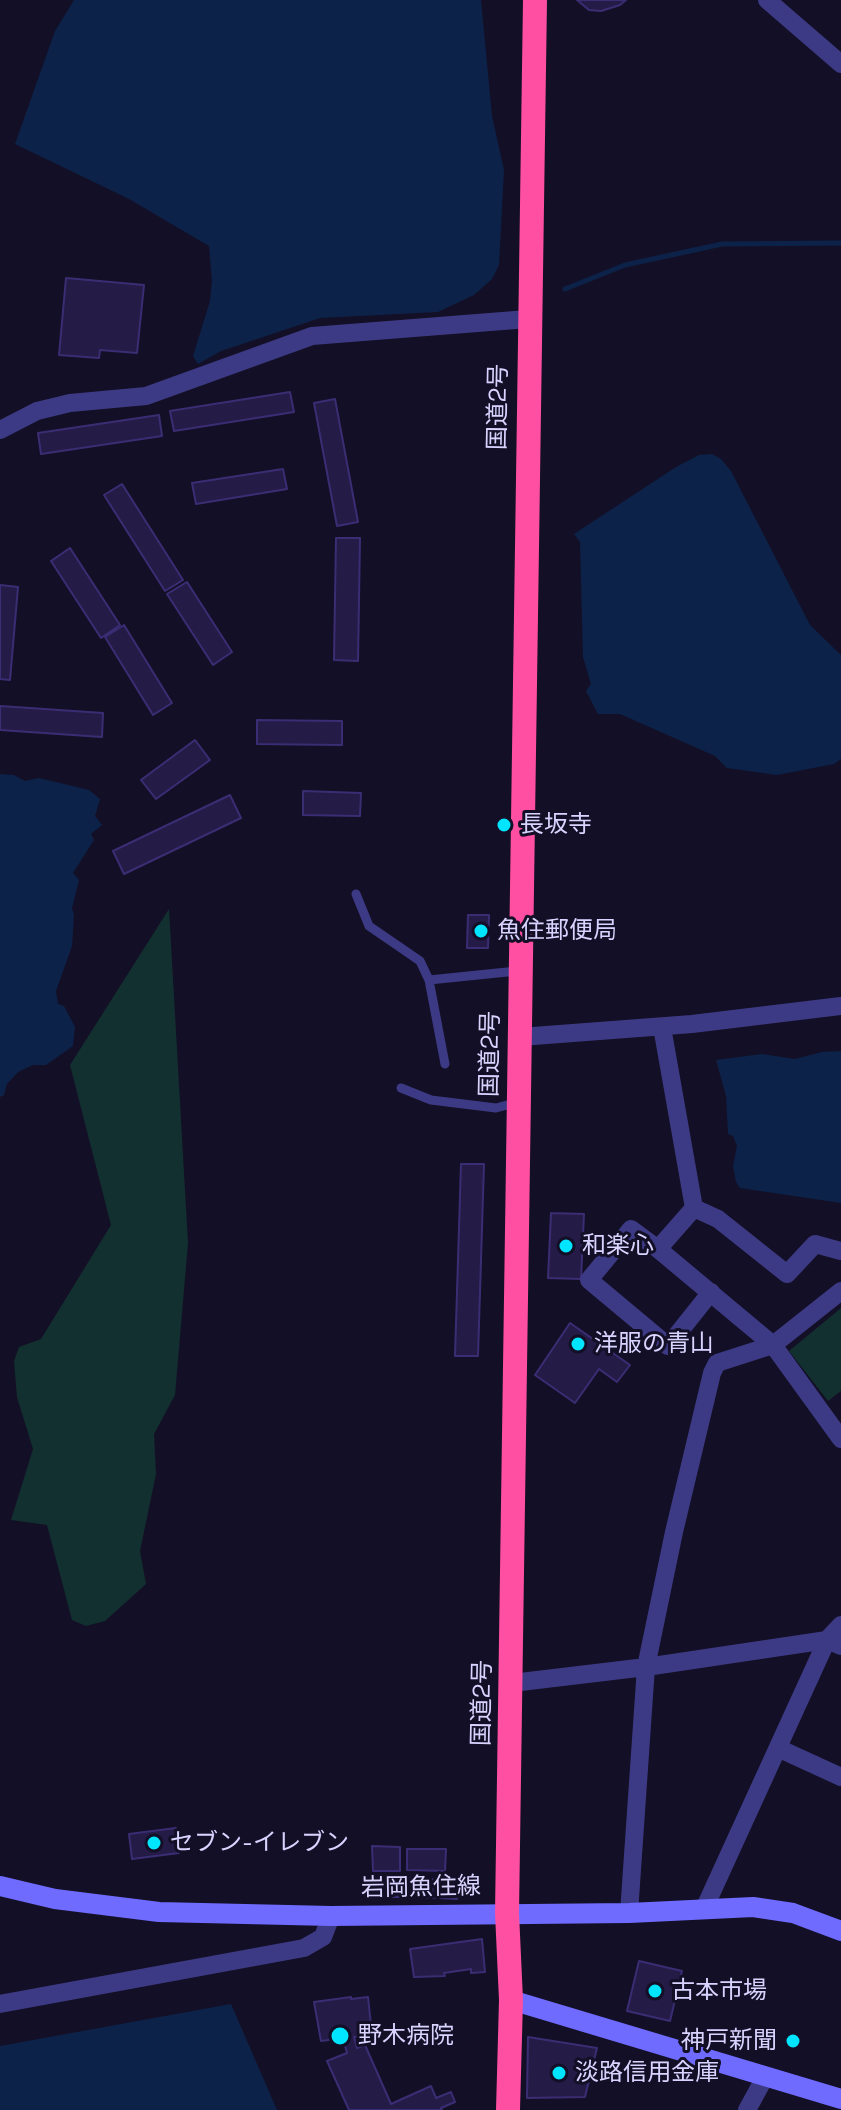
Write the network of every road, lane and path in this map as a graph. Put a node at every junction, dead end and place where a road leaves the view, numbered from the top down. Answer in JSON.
{"nodes":[{"id":1,"x":535,"y":0,"type":"edge"},
{"id":2,"x":767,"y":0,"type":"edge"},
{"id":3,"x":841,"y":64,"type":"edge"},
{"id":4,"x":528,"y":319,"type":"junction"},
{"id":5,"x":0,"y":430,"type":"edge"},
{"id":6,"x":356,"y":894,"type":"dead end"},
{"id":7,"x":521,"y":971,"type":"junction"},
{"id":8,"x":429,"y":980,"type":"junction"},
{"id":9,"x":841,"y":1006,"type":"edge"},
{"id":10,"x":662,"y":1027,"type":"junction"},
{"id":11,"x":520,"y":1037,"type":"junction"},
{"id":12,"x":445,"y":1064,"type":"dead end"},
{"id":13,"x":401,"y":1088,"type":"dead end"},
{"id":14,"x":518,"y":1102,"type":"junction"},
{"id":15,"x":694,"y":1208,"type":"junction"},
{"id":16,"x":658,"y":1249,"type":"junction"},
{"id":17,"x":841,"y":1251,"type":"edge"},
{"id":18,"x":841,"y":1291,"type":"edge"},
{"id":19,"x":711,"y":1292,"type":"junction"},
{"id":20,"x":773,"y":1345,"type":"junction"},
{"id":21,"x":841,"y":1439,"type":"edge"},
{"id":22,"x":841,"y":1625,"type":"edge"},
{"id":23,"x":834,"y":1643,"type":"edge"},
{"id":24,"x":646,"y":1667,"type":"junction"},
{"id":25,"x":512,"y":1683,"type":"junction"},
{"id":26,"x":780,"y":1749,"type":"junction"},
{"id":27,"x":841,"y":1777,"type":"edge"},
{"id":28,"x":0,"y":1886,"type":"edge"},
{"id":29,"x":705,"y":1907,"type":"junction"},
{"id":30,"x":507,"y":1913,"type":"junction"},
{"id":31,"x":629,"y":1913,"type":"junction"},
{"id":32,"x":331,"y":1916,"type":"junction"},
{"id":33,"x":841,"y":1931,"type":"edge"},
{"id":34,"x":511,"y":2000,"type":"junction"},
{"id":35,"x":0,"y":2004,"type":"edge"},
{"id":36,"x":765,"y":2077,"type":"junction"},
{"id":37,"x":841,"y":2099,"type":"edge"},
{"id":38,"x":508,"y":2110,"type":"edge"},
{"id":39,"x":747,"y":2110,"type":"edge"}],
"edges":[{"from":1,"to":4,"type":"highway","name":"国道2号"},
{"from":2,"to":3,"type":"street"},
{"from":4,"to":5,"type":"street"},
{"from":4,"to":7,"type":"highway","name":"国道2号"},
{"from":6,"to":8,"type":"lane"},
{"from":7,"to":8,"type":"lane"},
{"from":7,"to":11,"type":"highway","name":"国道2号"},
{"from":8,"to":12,"type":"lane"},
{"from":9,"to":10,"type":"street"},
{"from":10,"to":11,"type":"street"},
{"from":10,"to":15,"type":"street"},
{"from":11,"to":14,"type":"highway","name":"国道2号"},
{"from":13,"to":14,"type":"lane"},
{"from":14,"to":25,"type":"highway","name":"国道2号"},
{"from":15,"to":16,"type":"street"},
{"from":15,"to":17,"type":"street"},
{"from":16,"to":19,"type":"street"},
{"from":16,"to":19,"type":"street"},
{"from":18,"to":20,"type":"street"},
{"from":19,"to":20,"type":"street"},
{"from":20,"to":21,"type":"street"},
{"from":20,"to":24,"type":"street"},
{"from":22,"to":23,"type":"street"},
{"from":23,"to":24,"type":"street"},
{"from":23,"to":26,"type":"street"},
{"from":24,"to":25,"type":"street"},
{"from":24,"to":31,"type":"street"},
{"from":25,"to":30,"type":"highway","name":"国道2号"},
{"from":26,"to":27,"type":"street"},
{"from":26,"to":29,"type":"street"},
{"from":28,"to":32,"type":"main road","name":"岩岡魚住線"},
{"from":29,"to":31,"type":"main road","name":"岩岡魚住線"},
{"from":29,"to":33,"type":"main road","name":"岩岡魚住線"},
{"from":30,"to":31,"type":"main road","name":"岩岡魚住線"},
{"from":30,"to":32,"type":"main road","name":"岩岡魚住線"},
{"from":30,"to":34,"type":"highway","name":"国道2号"},
{"from":32,"to":35,"type":"street"},
{"from":34,"to":36,"type":"main road"},
{"from":34,"to":38,"type":"highway","name":"国道2号"},
{"from":36,"to":37,"type":"main road"},
{"from":36,"to":39,"type":"street"}]}
